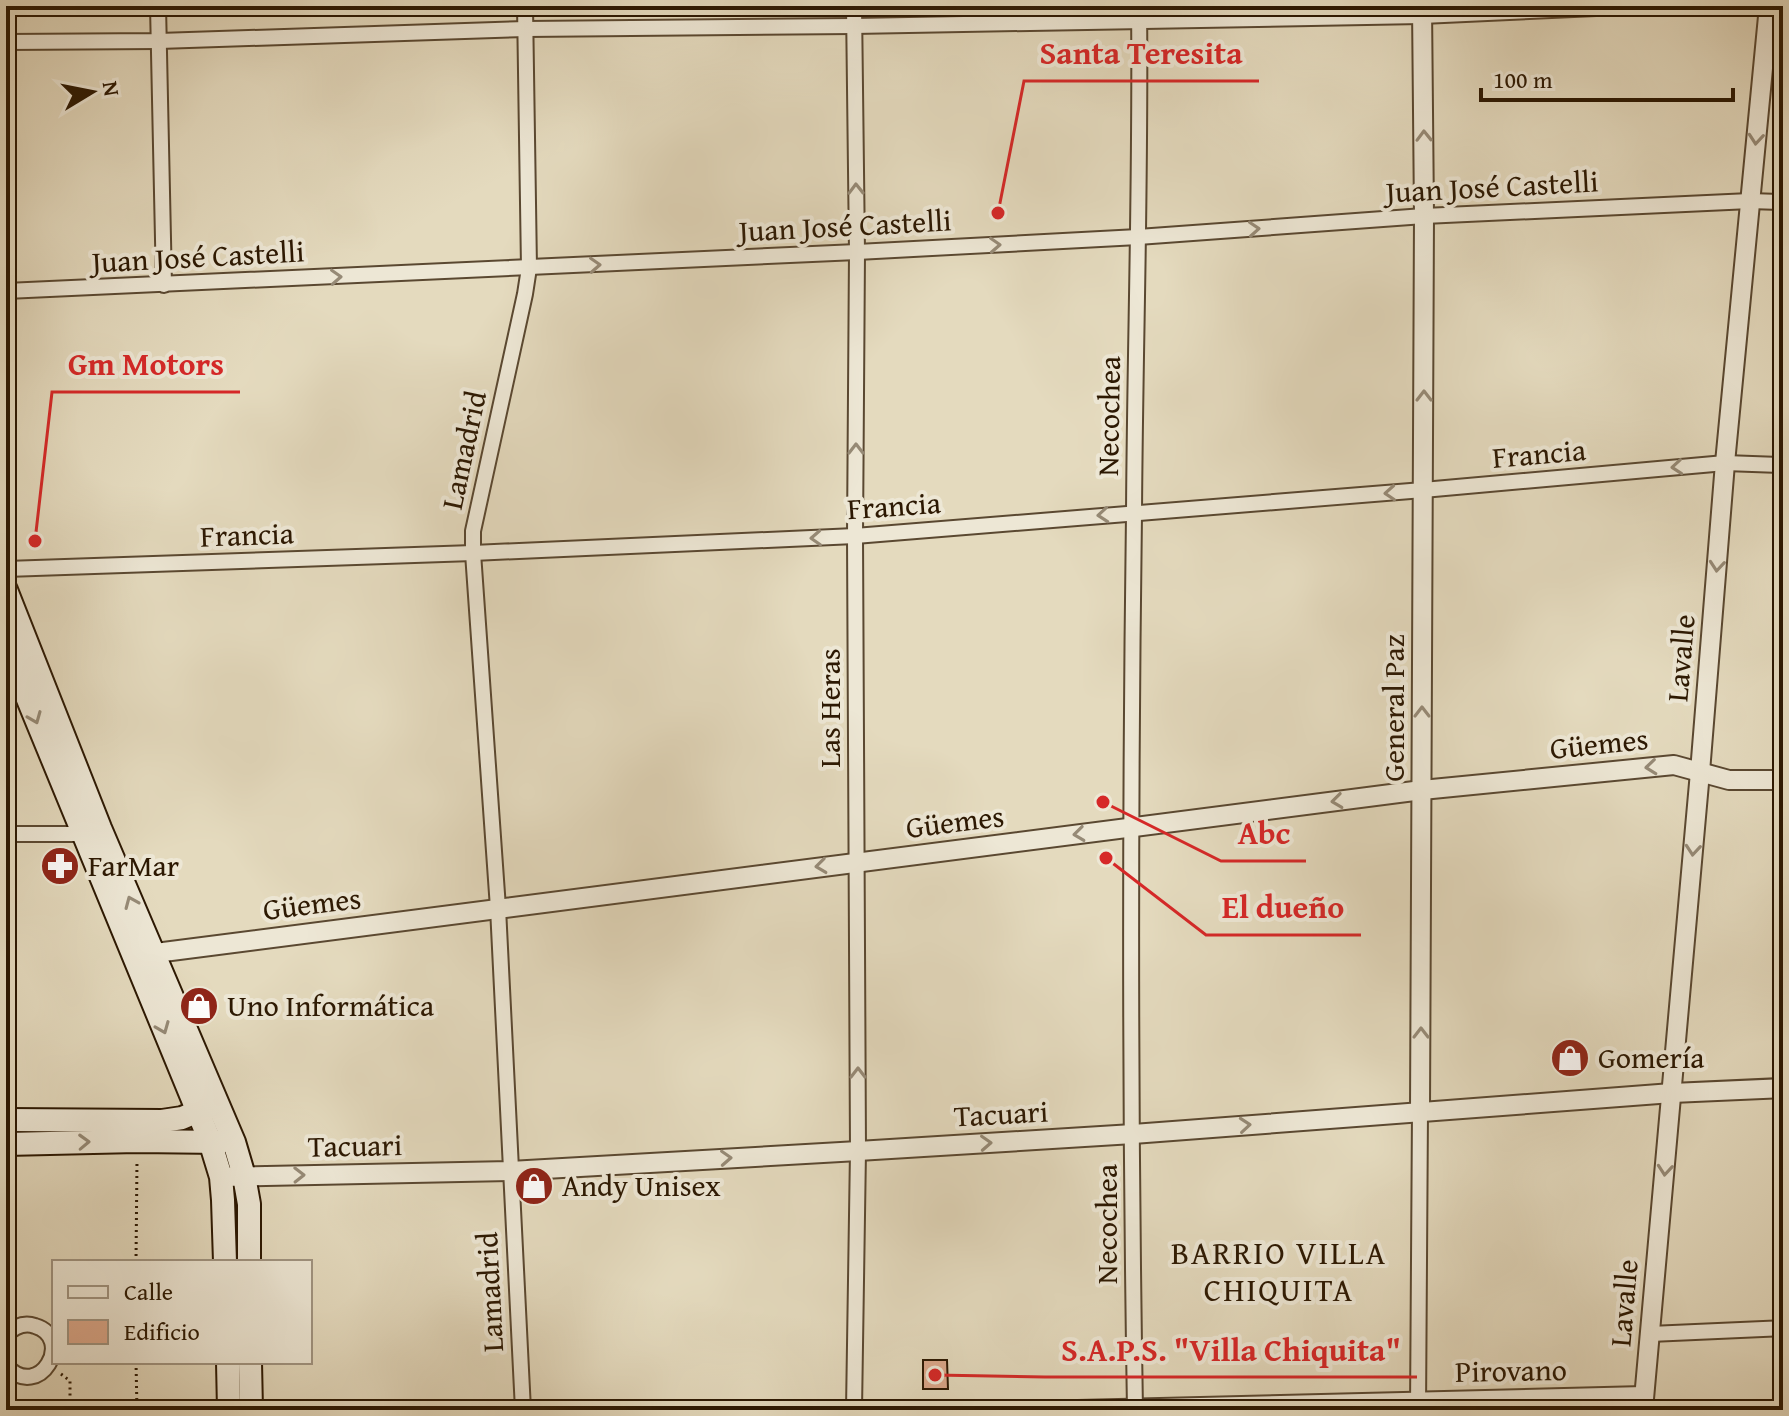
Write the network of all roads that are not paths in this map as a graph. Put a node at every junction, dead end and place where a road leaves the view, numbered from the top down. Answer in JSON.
{"nodes":[{"id":1,"x":158,"y":6,"type":"edge"},
{"id":2,"x":525,"y":6,"type":"edge"},
{"id":3,"x":854,"y":6,"type":"edge"},
{"id":4,"x":1139,"y":6,"type":"edge"},
{"id":5,"x":1682,"y":6,"type":"edge"},
{"id":6,"x":1769,"y":6,"type":"edge"},
{"id":7,"x":1596,"y":7,"type":"edge"},
{"id":8,"x":1422,"y":11,"type":"edge"},
{"id":9,"x":1139,"y":22,"type":"junction"},
{"id":10,"x":854,"y":26,"type":"junction"},
{"id":11,"x":526,"y":29,"type":"junction"},
{"id":12,"x":159,"y":41,"type":"junction"},
{"id":13,"x":6,"y":42,"type":"edge"},
{"id":14,"x":1750,"y":201,"type":"junction"},
{"id":15,"x":1783,"y":202,"type":"edge"},
{"id":16,"x":1424,"y":216,"type":"junction"},
{"id":17,"x":1138,"y":237,"type":"junction"},
{"id":18,"x":857,"y":252,"type":"junction"},
{"id":19,"x":529,"y":268,"type":"junction"},
{"id":20,"x":164,"y":285,"type":"junction"},
{"id":21,"x":6,"y":291,"type":"edge"},
{"id":22,"x":1725,"y":463,"type":"junction"},
{"id":23,"x":1783,"y":465,"type":"edge"},
{"id":24,"x":1423,"y":490,"type":"junction"},
{"id":25,"x":1134,"y":512,"type":"junction"},
{"id":26,"x":855,"y":536,"type":"junction"},
{"id":27,"x":473,"y":553,"type":"junction"},
{"id":28,"x":6,"y":569,"type":"edge"},
{"id":29,"x":6,"y":590,"type":"edge"},
{"id":30,"x":6,"y":646,"type":"edge"},
{"id":31,"x":1700,"y":772,"type":"junction"},
{"id":32,"x":1783,"y":780,"type":"edge"},
{"id":33,"x":1422,"y":790,"type":"junction"},
{"id":34,"x":1131,"y":828,"type":"junction"},
{"id":35,"x":6,"y":834,"type":"edge"},
{"id":36,"x":82,"y":834,"type":"junction"},
{"id":37,"x":857,"y":862,"type":"junction"},
{"id":38,"x":498,"y":908,"type":"junction"},
{"id":39,"x":143,"y":954,"type":"junction"},
{"id":40,"x":1783,"y":1088,"type":"edge"},
{"id":41,"x":1672,"y":1093,"type":"junction"},
{"id":42,"x":207,"y":1108,"type":"junction"},
{"id":43,"x":1420,"y":1111,"type":"junction"},
{"id":44,"x":6,"y":1120,"type":"edge"},
{"id":45,"x":1133,"y":1134,"type":"junction"},
{"id":46,"x":210,"y":1141,"type":"junction"},
{"id":47,"x":234,"y":1142,"type":"junction"},
{"id":48,"x":11,"y":1144,"type":"edge"},
{"id":49,"x":858,"y":1151,"type":"junction"},
{"id":50,"x":510,"y":1171,"type":"junction"},
{"id":51,"x":244,"y":1176,"type":"junction"},
{"id":52,"x":221,"y":1177,"type":"junction"},
{"id":53,"x":225,"y":1260,"type":"edge"},
{"id":54,"x":249,"y":1260,"type":"edge"},
{"id":55,"x":1783,"y":1328,"type":"edge"},
{"id":56,"x":51,"y":1332,"type":"edge"},
{"id":57,"x":1650,"y":1334,"type":"junction"},
{"id":58,"x":6,"y":1335,"type":"edge"},
{"id":59,"x":52,"y":1357,"type":"edge"},
{"id":60,"x":228,"y":1364,"type":"edge"},
{"id":61,"x":250,"y":1364,"type":"edge"},
{"id":62,"x":6,"y":1366,"type":"edge"},
{"id":63,"x":1643,"y":1402,"type":"edge"},
{"id":64,"x":1418,"y":1404,"type":"edge"},
{"id":65,"x":1135,"y":1408,"type":"edge"},
{"id":66,"x":229,"y":1410,"type":"edge"},
{"id":67,"x":251,"y":1410,"type":"edge"},
{"id":68,"x":523,"y":1410,"type":"edge"},
{"id":69,"x":854,"y":1410,"type":"edge"},
{"id":70,"x":996,"y":1410,"type":"edge"}],
"edges":[{"from":1,"to":12,"type":"street"},
{"from":2,"to":11,"type":"street","name":"Lamadrid"},
{"from":3,"to":10,"type":"street","name":"Las Heras"},
{"from":4,"to":9,"type":"street","name":"Necochea"},
{"from":5,"to":7,"type":"street"},
{"from":6,"to":14,"type":"street","name":"Lavalle","one_way":true},
{"from":7,"to":8,"type":"street"},
{"from":8,"to":9,"type":"street"},
{"from":16,"to":8,"type":"street","name":"General Paz","one_way":true},
{"from":9,"to":10,"type":"street"},
{"from":9,"to":17,"type":"street","name":"Necochea"},
{"from":10,"to":11,"type":"street"},
{"from":18,"to":10,"type":"street","name":"Las Heras","one_way":true},
{"from":11,"to":12,"type":"street"},
{"from":11,"to":19,"type":"street","name":"Lamadrid"},
{"from":12,"to":13,"type":"street"},
{"from":12,"to":20,"type":"street"},
{"from":14,"to":15,"type":"street","name":"Juan José Castelli"},
{"from":14,"to":16,"type":"street","name":"Juan José Castelli"},
{"from":14,"to":22,"type":"street","name":"Lavalle"},
{"from":17,"to":16,"type":"street","name":"Juan José Castelli","one_way":true},
{"from":24,"to":16,"type":"street","name":"General Paz","one_way":true},
{"from":18,"to":17,"type":"street","name":"Juan José Castelli","one_way":true},
{"from":17,"to":25,"type":"street","name":"Necochea"},
{"from":19,"to":18,"type":"street","name":"Juan José Castelli","one_way":true},
{"from":26,"to":18,"type":"street","name":"Las Heras","one_way":true},
{"from":20,"to":19,"type":"street","name":"Juan José Castelli","one_way":true},
{"from":19,"to":27,"type":"street","name":"Lamadrid"},
{"from":20,"to":21,"type":"street","name":"Juan José Castelli"},
{"from":22,"to":23,"type":"street","name":"Francia"},
{"from":22,"to":24,"type":"street","name":"Francia","one_way":true},
{"from":22,"to":31,"type":"street","name":"Lavalle","one_way":true},
{"from":24,"to":25,"type":"street","name":"Francia","one_way":true},
{"from":33,"to":24,"type":"street","name":"General Paz","one_way":true},
{"from":25,"to":26,"type":"street","name":"Francia","one_way":true},
{"from":25,"to":34,"type":"street","name":"Necochea"},
{"from":26,"to":27,"type":"street","name":"Francia","one_way":true},
{"from":26,"to":37,"type":"street","name":"Las Heras"},
{"from":27,"to":28,"type":"street","name":"Francia"},
{"from":27,"to":38,"type":"street","name":"Lamadrid"},
{"from":39,"to":29,"type":"main road","one_way":true},
{"from":30,"to":36,"type":"main road","one_way":true},
{"from":31,"to":32,"type":"street","name":"Güemes"},
{"from":31,"to":33,"type":"street","name":"Güemes","one_way":true},
{"from":31,"to":41,"type":"street","name":"Lavalle","one_way":true},
{"from":33,"to":34,"type":"street","name":"Güemes","one_way":true},
{"from":43,"to":33,"type":"street","name":"General Paz","one_way":true},
{"from":34,"to":37,"type":"street","name":"Güemes","one_way":true},
{"from":34,"to":45,"type":"street","name":"Necochea"},
{"from":35,"to":36,"type":"street"},
{"from":36,"to":39,"type":"main road"},
{"from":37,"to":38,"type":"street","name":"Güemes","one_way":true},
{"from":49,"to":37,"type":"street","name":"Las Heras","one_way":true},
{"from":38,"to":39,"type":"street","name":"Güemes"},
{"from":38,"to":50,"type":"street","name":"Lamadrid"},
{"from":39,"to":42,"type":"main road"},
{"from":40,"to":41,"type":"street","name":"Tacuari"},
{"from":41,"to":43,"type":"street","name":"Tacuari"},
{"from":41,"to":57,"type":"street","name":"Lavalle","one_way":true},
{"from":42,"to":44,"type":"main road"},
{"from":42,"to":46,"type":"main road"},
{"from":42,"to":47,"type":"main road"},
{"from":45,"to":43,"type":"street","name":"Tacuari","one_way":true},
{"from":43,"to":64,"type":"street","name":"General Paz"},
{"from":49,"to":45,"type":"street","name":"Tacuari","one_way":true},
{"from":45,"to":65,"type":"street","name":"Necochea"},
{"from":46,"to":47,"type":"main road"},
{"from":48,"to":46,"type":"main road","one_way":true},
{"from":46,"to":52,"type":"main road"},
{"from":47,"to":51,"type":"main road"},
{"from":50,"to":49,"type":"street","name":"Tacuari","one_way":true},
{"from":49,"to":69,"type":"street","name":"Las Heras"},
{"from":51,"to":50,"type":"street","name":"Tacuari","one_way":true},
{"from":50,"to":68,"type":"street","name":"Lamadrid"},
{"from":51,"to":52,"type":"street","name":"Tacuari"},
{"from":51,"to":54,"type":"main road"},
{"from":52,"to":53,"type":"main road"},
{"from":55,"to":57,"type":"street"},
{"from":56,"to":58,"type":"street"},
{"from":57,"to":63,"type":"street","name":"Lavalle"},
{"from":59,"to":62,"type":"street"},
{"from":60,"to":66,"type":"main road"},
{"from":61,"to":67,"type":"main road"},
{"from":63,"to":64,"type":"street","name":"Pirovano"},
{"from":64,"to":65,"type":"street","name":"Pirovano"},
{"from":65,"to":70,"type":"street","name":"Pirovano"}]}
